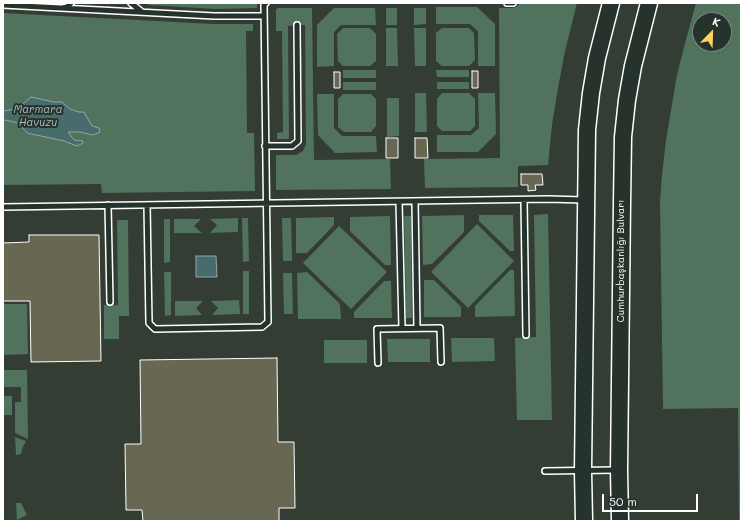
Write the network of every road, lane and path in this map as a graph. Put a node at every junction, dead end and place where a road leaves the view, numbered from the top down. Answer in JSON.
{"nodes":[{"id":1,"x":49,"y":3,"type":"edge"},
{"id":2,"x":71,"y":3,"type":"edge"},
{"id":3,"x":132,"y":3,"type":"edge"},
{"id":4,"x":266,"y":3,"type":"edge"},
{"id":5,"x":507,"y":3,"type":"edge"},
{"id":6,"x":513,"y":3,"type":"edge"},
{"id":7,"x":611,"y":3,"type":"edge"},
{"id":8,"x":649,"y":3,"type":"edge"},
{"id":9,"x":3,"y":5,"type":"edge"},
{"id":10,"x":59,"y":8,"type":"junction"},
{"id":11,"x":142,"y":12,"type":"junction"},
{"id":12,"x":264,"y":16,"type":"junction"},
{"id":13,"x":297,"y":25,"type":"dead end"},
{"id":14,"x":265,"y":146,"type":"junction"},
{"id":15,"x":524,"y":200,"type":"junction"},
{"id":16,"x":586,"y":200,"type":"junction"},
{"id":17,"x":415,"y":201,"type":"junction"},
{"id":18,"x":399,"y":202,"type":"junction"},
{"id":19,"x":266,"y":204,"type":"junction"},
{"id":20,"x":147,"y":205,"type":"junction"},
{"id":21,"x":108,"y":206,"type":"junction"},
{"id":22,"x":3,"y":207,"type":"edge"},
{"id":23,"x":110,"y":302,"type":"dead end"},
{"id":24,"x":402,"y":328,"type":"junction"},
{"id":25,"x":417,"y":328,"type":"junction"},
{"id":26,"x":526,"y":335,"type":"dead end"},
{"id":27,"x":441,"y":362,"type":"dead end"},
{"id":28,"x":378,"y":363,"type":"dead end"},
{"id":29,"x":619,"y":470,"type":"junction"},
{"id":30,"x":545,"y":471,"type":"dead end"},
{"id":31,"x":583,"y":471,"type":"junction"},
{"id":32,"x":584,"y":521,"type":"edge"},
{"id":33,"x":620,"y":521,"type":"edge"}],
"edges":[{"from":1,"to":10,"type":"lane"},
{"from":2,"to":10,"type":"lane"},
{"from":3,"to":11,"type":"lane"},
{"from":4,"to":12,"type":"lane"},
{"from":5,"to":6,"type":"lane"},
{"from":7,"to":16,"type":"main road"},
{"from":8,"to":29,"type":"main road","name":"Cumhurbaşkanlığı Bulvarı"},
{"from":9,"to":10,"type":"lane"},
{"from":10,"to":11,"type":"lane"},
{"from":11,"to":12,"type":"lane"},
{"from":12,"to":14,"type":"lane"},
{"from":13,"to":14,"type":"lane"},
{"from":14,"to":19,"type":"lane"},
{"from":15,"to":16,"type":"lane"},
{"from":15,"to":17,"type":"lane"},
{"from":15,"to":26,"type":"lane"},
{"from":16,"to":31,"type":"main road"},
{"from":17,"to":18,"type":"lane"},
{"from":17,"to":25,"type":"lane"},
{"from":18,"to":19,"type":"lane"},
{"from":18,"to":24,"type":"lane"},
{"from":19,"to":20,"type":"lane"},
{"from":19,"to":20,"type":"lane"},
{"from":20,"to":21,"type":"lane"},
{"from":21,"to":22,"type":"lane"},
{"from":21,"to":23,"type":"lane"},
{"from":24,"to":25,"type":"lane"},
{"from":24,"to":28,"type":"lane"},
{"from":25,"to":27,"type":"lane"},
{"from":29,"to":31,"type":"lane"},
{"from":29,"to":33,"type":"main road","name":"Cumhurbaşkanlığı Bulvarı"},
{"from":30,"to":31,"type":"lane"},
{"from":31,"to":32,"type":"main road"}]}
